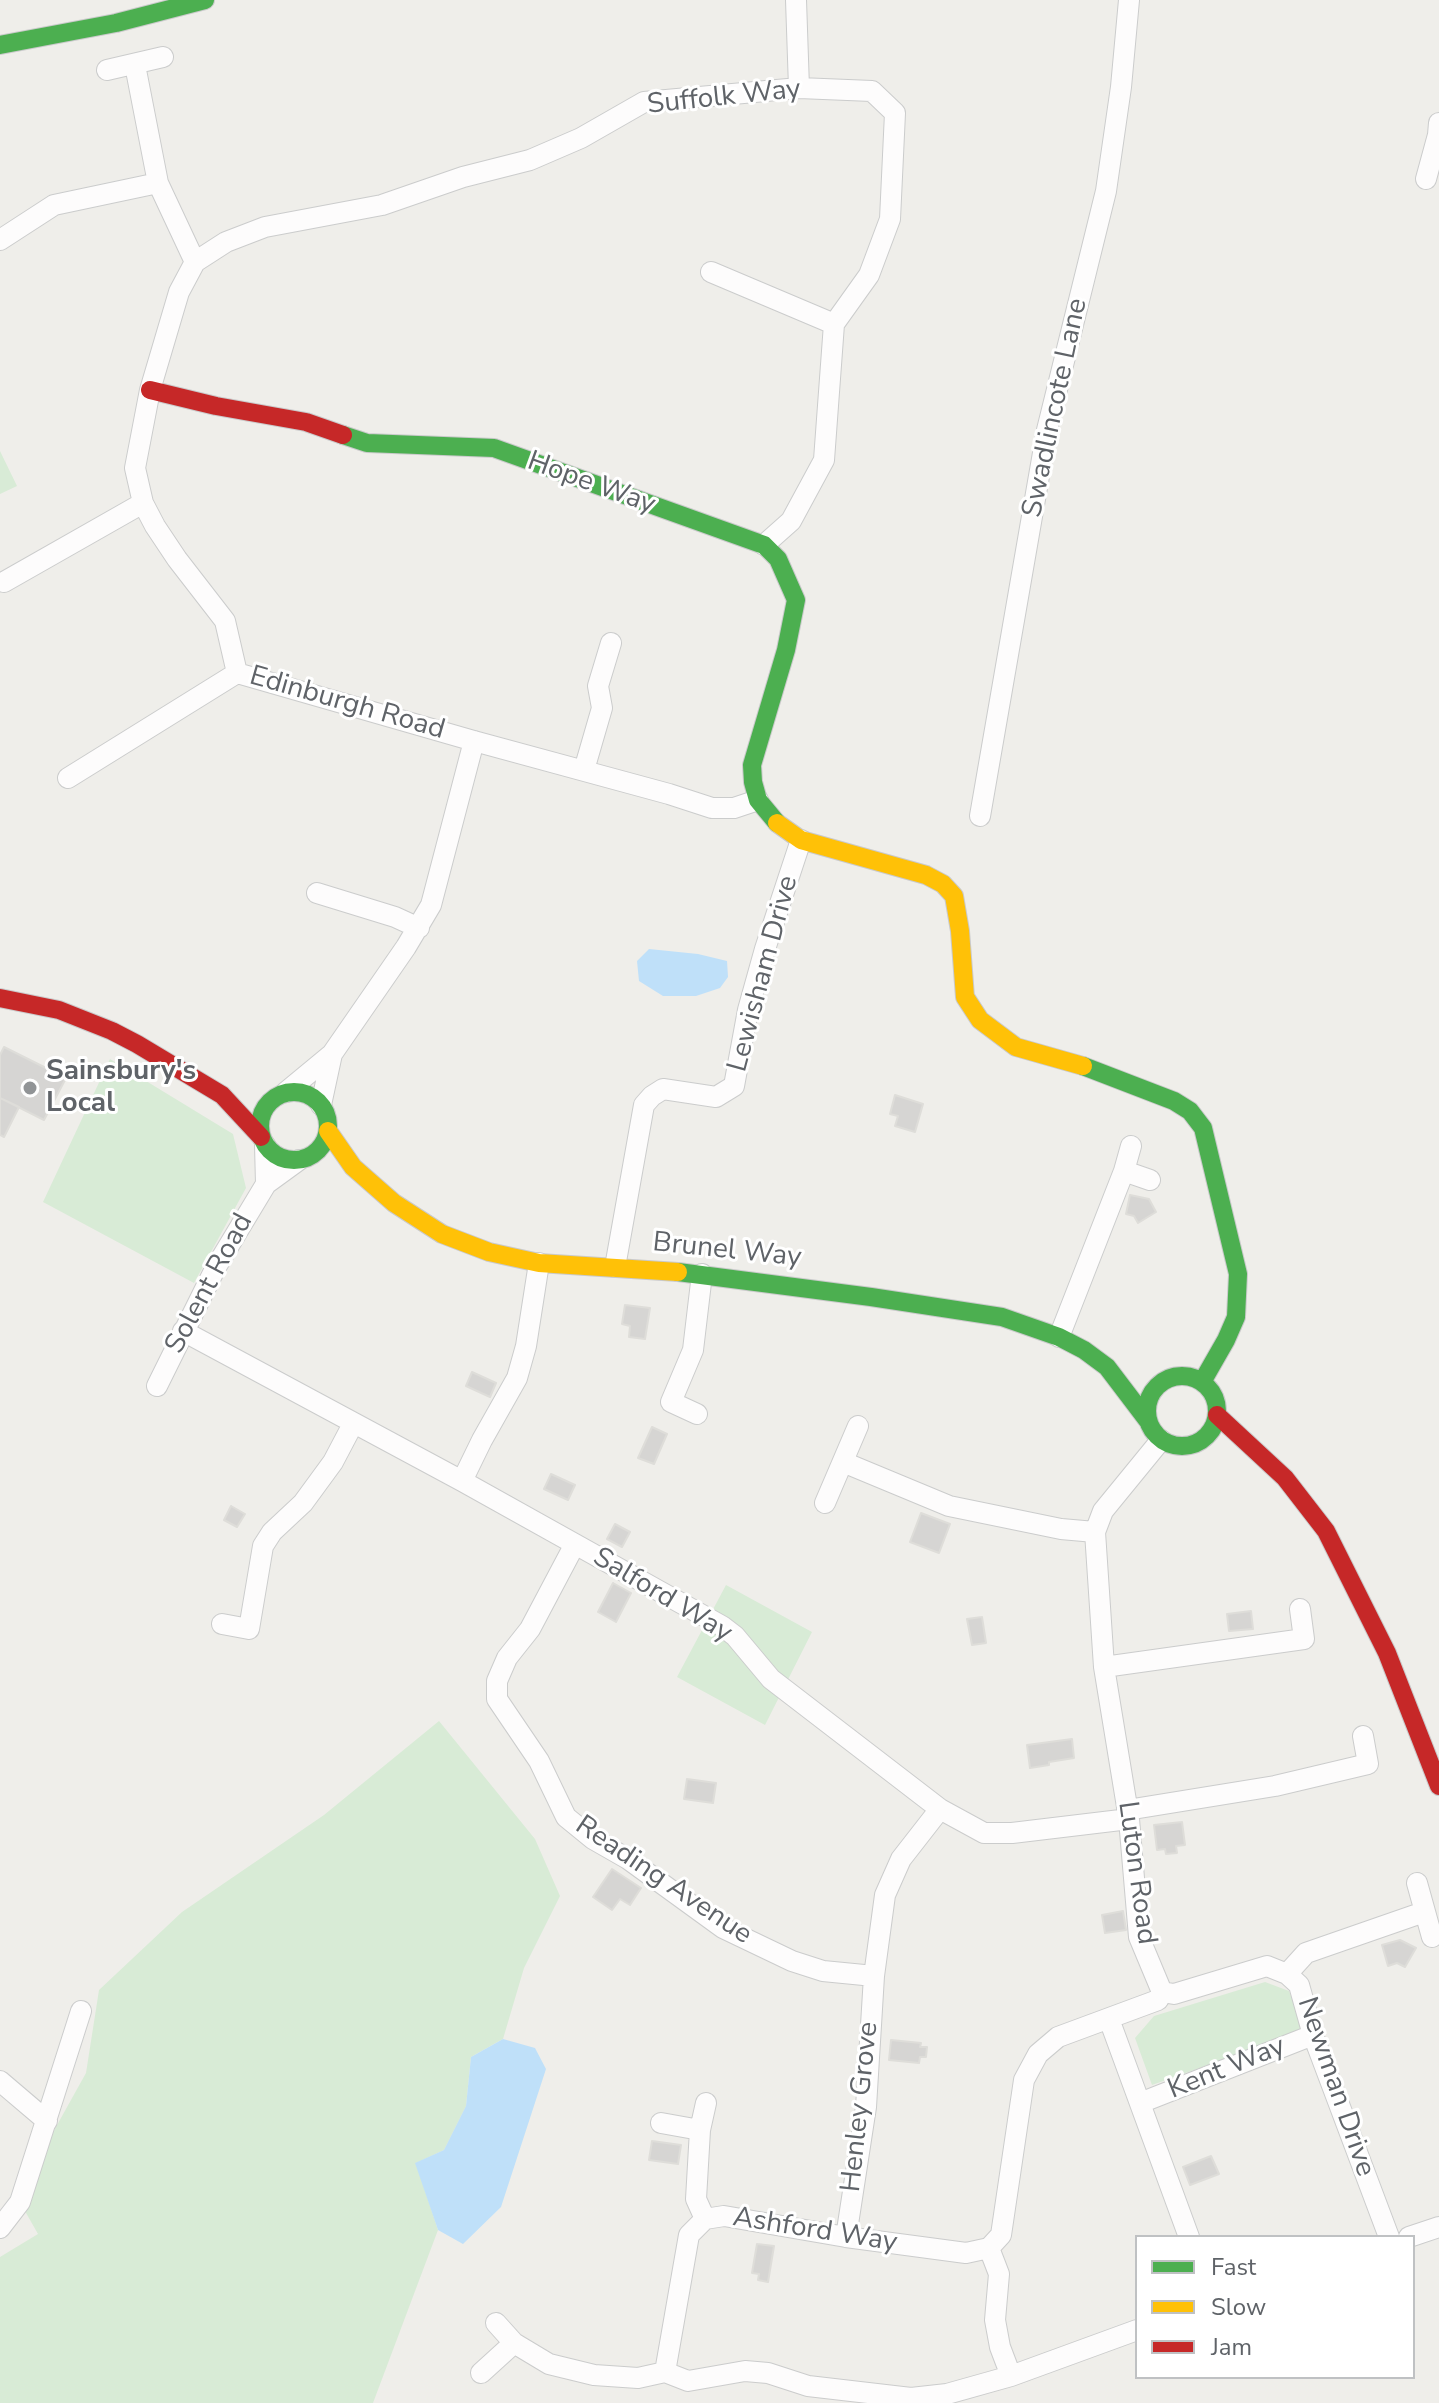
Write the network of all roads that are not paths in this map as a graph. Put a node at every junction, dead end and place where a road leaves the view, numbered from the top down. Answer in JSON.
{"nodes":[{"id":1,"x":205,"y":0,"type":"edge"},
{"id":2,"x":796,"y":0,"type":"edge"},
{"id":3,"x":1129,"y":0,"type":"edge"},
{"id":4,"x":177,"y":4,"type":"edge"},
{"id":5,"x":0,"y":45,"type":"edge"},
{"id":6,"x":163,"y":57,"type":"dead end"},
{"id":7,"x":135,"y":65,"type":"junction"},
{"id":8,"x":107,"y":70,"type":"dead end"},
{"id":9,"x":799,"y":88,"type":"junction"},
{"id":10,"x":1439,"y":123,"type":"edge"},
{"id":11,"x":1439,"y":136,"type":"edge"},
{"id":12,"x":1426,"y":179,"type":"dead end"},
{"id":13,"x":158,"y":183,"type":"junction"},
{"id":14,"x":0,"y":240,"type":"edge"},
{"id":15,"x":195,"y":262,"type":"junction"},
{"id":16,"x":711,"y":272,"type":"dead end"},
{"id":17,"x":834,"y":324,"type":"junction"},
{"id":18,"x":150,"y":390,"type":"junction"},
{"id":19,"x":143,"y":503,"type":"junction"},
{"id":20,"x":764,"y":545,"type":"junction"},
{"id":21,"x":4,"y":582,"type":"dead end"},
{"id":22,"x":611,"y":643,"type":"dead end"},
{"id":23,"x":237,"y":673,"type":"junction"},
{"id":24,"x":474,"y":741,"type":"junction"},
{"id":25,"x":584,"y":770,"type":"junction"},
{"id":26,"x":68,"y":778,"type":"dead end"},
{"id":27,"x":758,"y":800,"type":"junction"},
{"id":28,"x":980,"y":816,"type":"dead end"},
{"id":29,"x":801,"y":840,"type":"junction"},
{"id":30,"x":317,"y":893,"type":"dead end"},
{"id":31,"x":419,"y":928,"type":"junction"},
{"id":32,"x":0,"y":998,"type":"edge"},
{"id":33,"x":332,"y":1054,"type":"junction"},
{"id":34,"x":281,"y":1094,"type":"junction"},
{"id":35,"x":222,"y":1095,"type":"junction"},
{"id":36,"x":321,"y":1105,"type":"junction"},
{"id":37,"x":328,"y":1131,"type":"junction"},
{"id":38,"x":263,"y":1141,"type":"junction"},
{"id":39,"x":1131,"y":1146,"type":"dead end"},
{"id":40,"x":303,"y":1158,"type":"junction"},
{"id":41,"x":353,"y":1167,"type":"junction"},
{"id":42,"x":1124,"y":1171,"type":"junction"},
{"id":43,"x":1150,"y":1180,"type":"dead end"},
{"id":44,"x":266,"y":1184,"type":"junction"},
{"id":45,"x":539,"y":1263,"type":"junction"},
{"id":46,"x":615,"y":1267,"type":"junction"},
{"id":47,"x":702,"y":1274,"type":"junction"},
{"id":48,"x":183,"y":1331,"type":"junction"},
{"id":49,"x":1059,"y":1337,"type":"junction"},
{"id":50,"x":1107,"y":1367,"type":"junction"},
{"id":51,"x":1165,"y":1380,"type":"junction"},
{"id":52,"x":1202,"y":1382,"type":"junction"},
{"id":53,"x":157,"y":1386,"type":"dead end"},
{"id":54,"x":697,"y":1414,"type":"dead end"},
{"id":55,"x":1217,"y":1415,"type":"junction"},
{"id":56,"x":1148,"y":1421,"type":"junction"},
{"id":57,"x":353,"y":1424,"type":"junction"},
{"id":58,"x":858,"y":1426,"type":"dead end"},
{"id":59,"x":1161,"y":1440,"type":"junction"},
{"id":60,"x":1194,"y":1445,"type":"junction"},
{"id":61,"x":1259,"y":1455,"type":"junction"},
{"id":62,"x":843,"y":1462,"type":"junction"},
{"id":63,"x":462,"y":1481,"type":"junction"},
{"id":64,"x":825,"y":1503,"type":"dead end"},
{"id":65,"x":1095,"y":1532,"type":"junction"},
{"id":66,"x":575,"y":1544,"type":"junction"},
{"id":67,"x":1300,"y":1609,"type":"dead end"},
{"id":68,"x":222,"y":1624,"type":"dead end"},
{"id":69,"x":1104,"y":1667,"type":"junction"},
{"id":70,"x":1363,"y":1736,"type":"dead end"},
{"id":71,"x":1439,"y":1786,"type":"edge"},
{"id":72,"x":940,"y":1809,"type":"junction"},
{"id":73,"x":1128,"y":1815,"type":"junction"},
{"id":74,"x":1417,"y":1883,"type":"dead end"},
{"id":75,"x":1424,"y":1912,"type":"junction"},
{"id":76,"x":1432,"y":1937,"type":"dead end"},
{"id":77,"x":1287,"y":1974,"type":"junction"},
{"id":78,"x":874,"y":1976,"type":"junction"},
{"id":79,"x":1162,"y":1992,"type":"junction"},
{"id":80,"x":81,"y":2011,"type":"dead end"},
{"id":81,"x":1109,"y":2019,"type":"junction"},
{"id":82,"x":1313,"y":2035,"type":"junction"},
{"id":83,"x":0,"y":2081,"type":"edge"},
{"id":84,"x":706,"y":2103,"type":"dead end"},
{"id":85,"x":1140,"y":2103,"type":"junction"},
{"id":86,"x":47,"y":2121,"type":"junction"},
{"id":87,"x":661,"y":2123,"type":"dead end"},
{"id":88,"x":700,"y":2130,"type":"junction"},
{"id":89,"x":705,"y":2219,"type":"junction"},
{"id":90,"x":1439,"y":2227,"type":"edge"},
{"id":91,"x":0,"y":2228,"type":"edge"},
{"id":92,"x":1188,"y":2235,"type":"edge"},
{"id":93,"x":1388,"y":2235,"type":"edge"},
{"id":94,"x":1415,"y":2235,"type":"edge"},
{"id":95,"x":846,"y":2237,"type":"junction"},
{"id":96,"x":989,"y":2248,"type":"junction"},
{"id":97,"x":496,"y":2323,"type":"dead end"},
{"id":98,"x":1135,"y":2331,"type":"edge"},
{"id":99,"x":514,"y":2343,"type":"junction"},
{"id":100,"x":665,"y":2372,"type":"junction"},
{"id":101,"x":481,"y":2373,"type":"dead end"},
{"id":102,"x":1011,"y":2376,"type":"junction"}],
"edges":[{"from":1,"to":4,"type":"main road"},
{"from":2,"to":9,"type":"street"},
{"from":3,"to":28,"type":"street","name":"Swadlincote Lane"},
{"from":4,"to":5,"type":"main road"},
{"from":6,"to":7,"type":"street"},
{"from":7,"to":8,"type":"street"},
{"from":7,"to":13,"type":"street"},
{"from":9,"to":15,"type":"street","name":"Suffolk Way"},
{"from":9,"to":17,"type":"street","name":"Suffolk Way"},
{"from":10,"to":11,"type":"street"},
{"from":11,"to":12,"type":"street"},
{"from":13,"to":14,"type":"street"},
{"from":13,"to":15,"type":"street"},
{"from":15,"to":18,"type":"street"},
{"from":16,"to":17,"type":"street"},
{"from":17,"to":20,"type":"street"},
{"from":18,"to":19,"type":"street","name":"Edinburgh Road"},
{"from":18,"to":20,"type":"main road","name":"Hope Way"},
{"from":19,"to":21,"type":"street"},
{"from":19,"to":23,"type":"street","name":"Edinburgh Road"},
{"from":20,"to":27,"type":"main road"},
{"from":22,"to":25,"type":"street"},
{"from":23,"to":24,"type":"street","name":"Edinburgh Road"},
{"from":23,"to":26,"type":"street"},
{"from":24,"to":25,"type":"street","name":"Edinburgh Road"},
{"from":24,"to":31,"type":"street"},
{"from":25,"to":27,"type":"street","name":"Edinburgh Road"},
{"from":27,"to":29,"type":"main road"},
{"from":29,"to":46,"type":"street","name":"Lewisham Drive"},
{"from":29,"to":52,"type":"main road"},
{"from":30,"to":31,"type":"street"},
{"from":31,"to":33,"type":"street"},
{"from":32,"to":35,"type":"main road"},
{"from":33,"to":34,"type":"street"},
{"from":33,"to":36,"type":"street"},
{"from":34,"to":35,"type":"main road"},
{"from":34,"to":36,"type":"main road"},
{"from":34,"to":38,"type":"main road"},
{"from":35,"to":38,"type":"main road"},
{"from":36,"to":37,"type":"main road"},
{"from":37,"to":40,"type":"main road"},
{"from":37,"to":41,"type":"main road","name":"Brunel Way"},
{"from":38,"to":40,"type":"main road"},
{"from":38,"to":44,"type":"street","name":"Solent Road"},
{"from":39,"to":42,"type":"street"},
{"from":40,"to":41,"type":"main road","name":"Brunel Way"},
{"from":40,"to":44,"type":"street","name":"Solent Road"},
{"from":41,"to":45,"type":"main road","name":"Brunel Way"},
{"from":42,"to":43,"type":"street"},
{"from":42,"to":49,"type":"street"},
{"from":44,"to":48,"type":"street","name":"Solent Road"},
{"from":45,"to":46,"type":"main road","name":"Brunel Way"},
{"from":45,"to":63,"type":"street"},
{"from":46,"to":47,"type":"main road","name":"Brunel Way"},
{"from":47,"to":49,"type":"main road","name":"Brunel Way"},
{"from":47,"to":54,"type":"street"},
{"from":48,"to":53,"type":"street","name":"Solent Road"},
{"from":48,"to":57,"type":"street","name":"Salford Way"},
{"from":49,"to":50,"type":"main road","name":"Brunel Way"},
{"from":50,"to":51,"type":"main road","name":"Brunel Way"},
{"from":50,"to":56,"type":"main road","name":"Brunel Way"},
{"from":51,"to":52,"type":"main road"},
{"from":51,"to":56,"type":"main road"},
{"from":52,"to":55,"type":"main road"},
{"from":55,"to":60,"type":"main road"},
{"from":55,"to":61,"type":"main road"},
{"from":56,"to":59,"type":"main road"},
{"from":57,"to":63,"type":"street","name":"Salford Way"},
{"from":57,"to":68,"type":"street"},
{"from":58,"to":62,"type":"street"},
{"from":59,"to":60,"type":"main road"},
{"from":59,"to":65,"type":"street"},
{"from":60,"to":61,"type":"main road"},
{"from":61,"to":71,"type":"main road"},
{"from":62,"to":64,"type":"street"},
{"from":62,"to":65,"type":"street"},
{"from":63,"to":66,"type":"street","name":"Salford Way"},
{"from":65,"to":69,"type":"street","name":"Luton Road"},
{"from":66,"to":72,"type":"street","name":"Salford Way"},
{"from":66,"to":78,"type":"street","name":"Reading Avenue"},
{"from":67,"to":69,"type":"street"},
{"from":69,"to":73,"type":"street","name":"Luton Road"},
{"from":70,"to":73,"type":"street","name":"Salford Way"},
{"from":72,"to":73,"type":"street","name":"Salford Way"},
{"from":72,"to":78,"type":"street","name":"Henley Grove"},
{"from":73,"to":79,"type":"street","name":"Luton Road"},
{"from":74,"to":75,"type":"street"},
{"from":75,"to":76,"type":"street"},
{"from":75,"to":77,"type":"street"},
{"from":77,"to":79,"type":"street","name":"Newman Drive"},
{"from":77,"to":82,"type":"street","name":"Newman Drive"},
{"from":78,"to":95,"type":"street","name":"Henley Grove"},
{"from":79,"to":81,"type":"street"},
{"from":80,"to":86,"type":"street"},
{"from":81,"to":85,"type":"street","name":"Kent Way"},
{"from":81,"to":96,"type":"street"},
{"from":82,"to":85,"type":"street","name":"Kent Way"},
{"from":82,"to":93,"type":"street","name":"Newman Drive"},
{"from":83,"to":86,"type":"street"},
{"from":84,"to":88,"type":"street"},
{"from":85,"to":92,"type":"street","name":"Kent Way"},
{"from":86,"to":91,"type":"street"},
{"from":87,"to":88,"type":"street"},
{"from":88,"to":89,"type":"street"},
{"from":89,"to":95,"type":"street","name":"Ashford Way"},
{"from":89,"to":100,"type":"street","name":"Ashford Way"},
{"from":90,"to":94,"type":"street"},
{"from":95,"to":96,"type":"street","name":"Ashford Way"},
{"from":96,"to":102,"type":"street"},
{"from":97,"to":99,"type":"street"},
{"from":98,"to":102,"type":"street"},
{"from":99,"to":100,"type":"street"},
{"from":99,"to":101,"type":"street"},
{"from":100,"to":102,"type":"street"}]}
